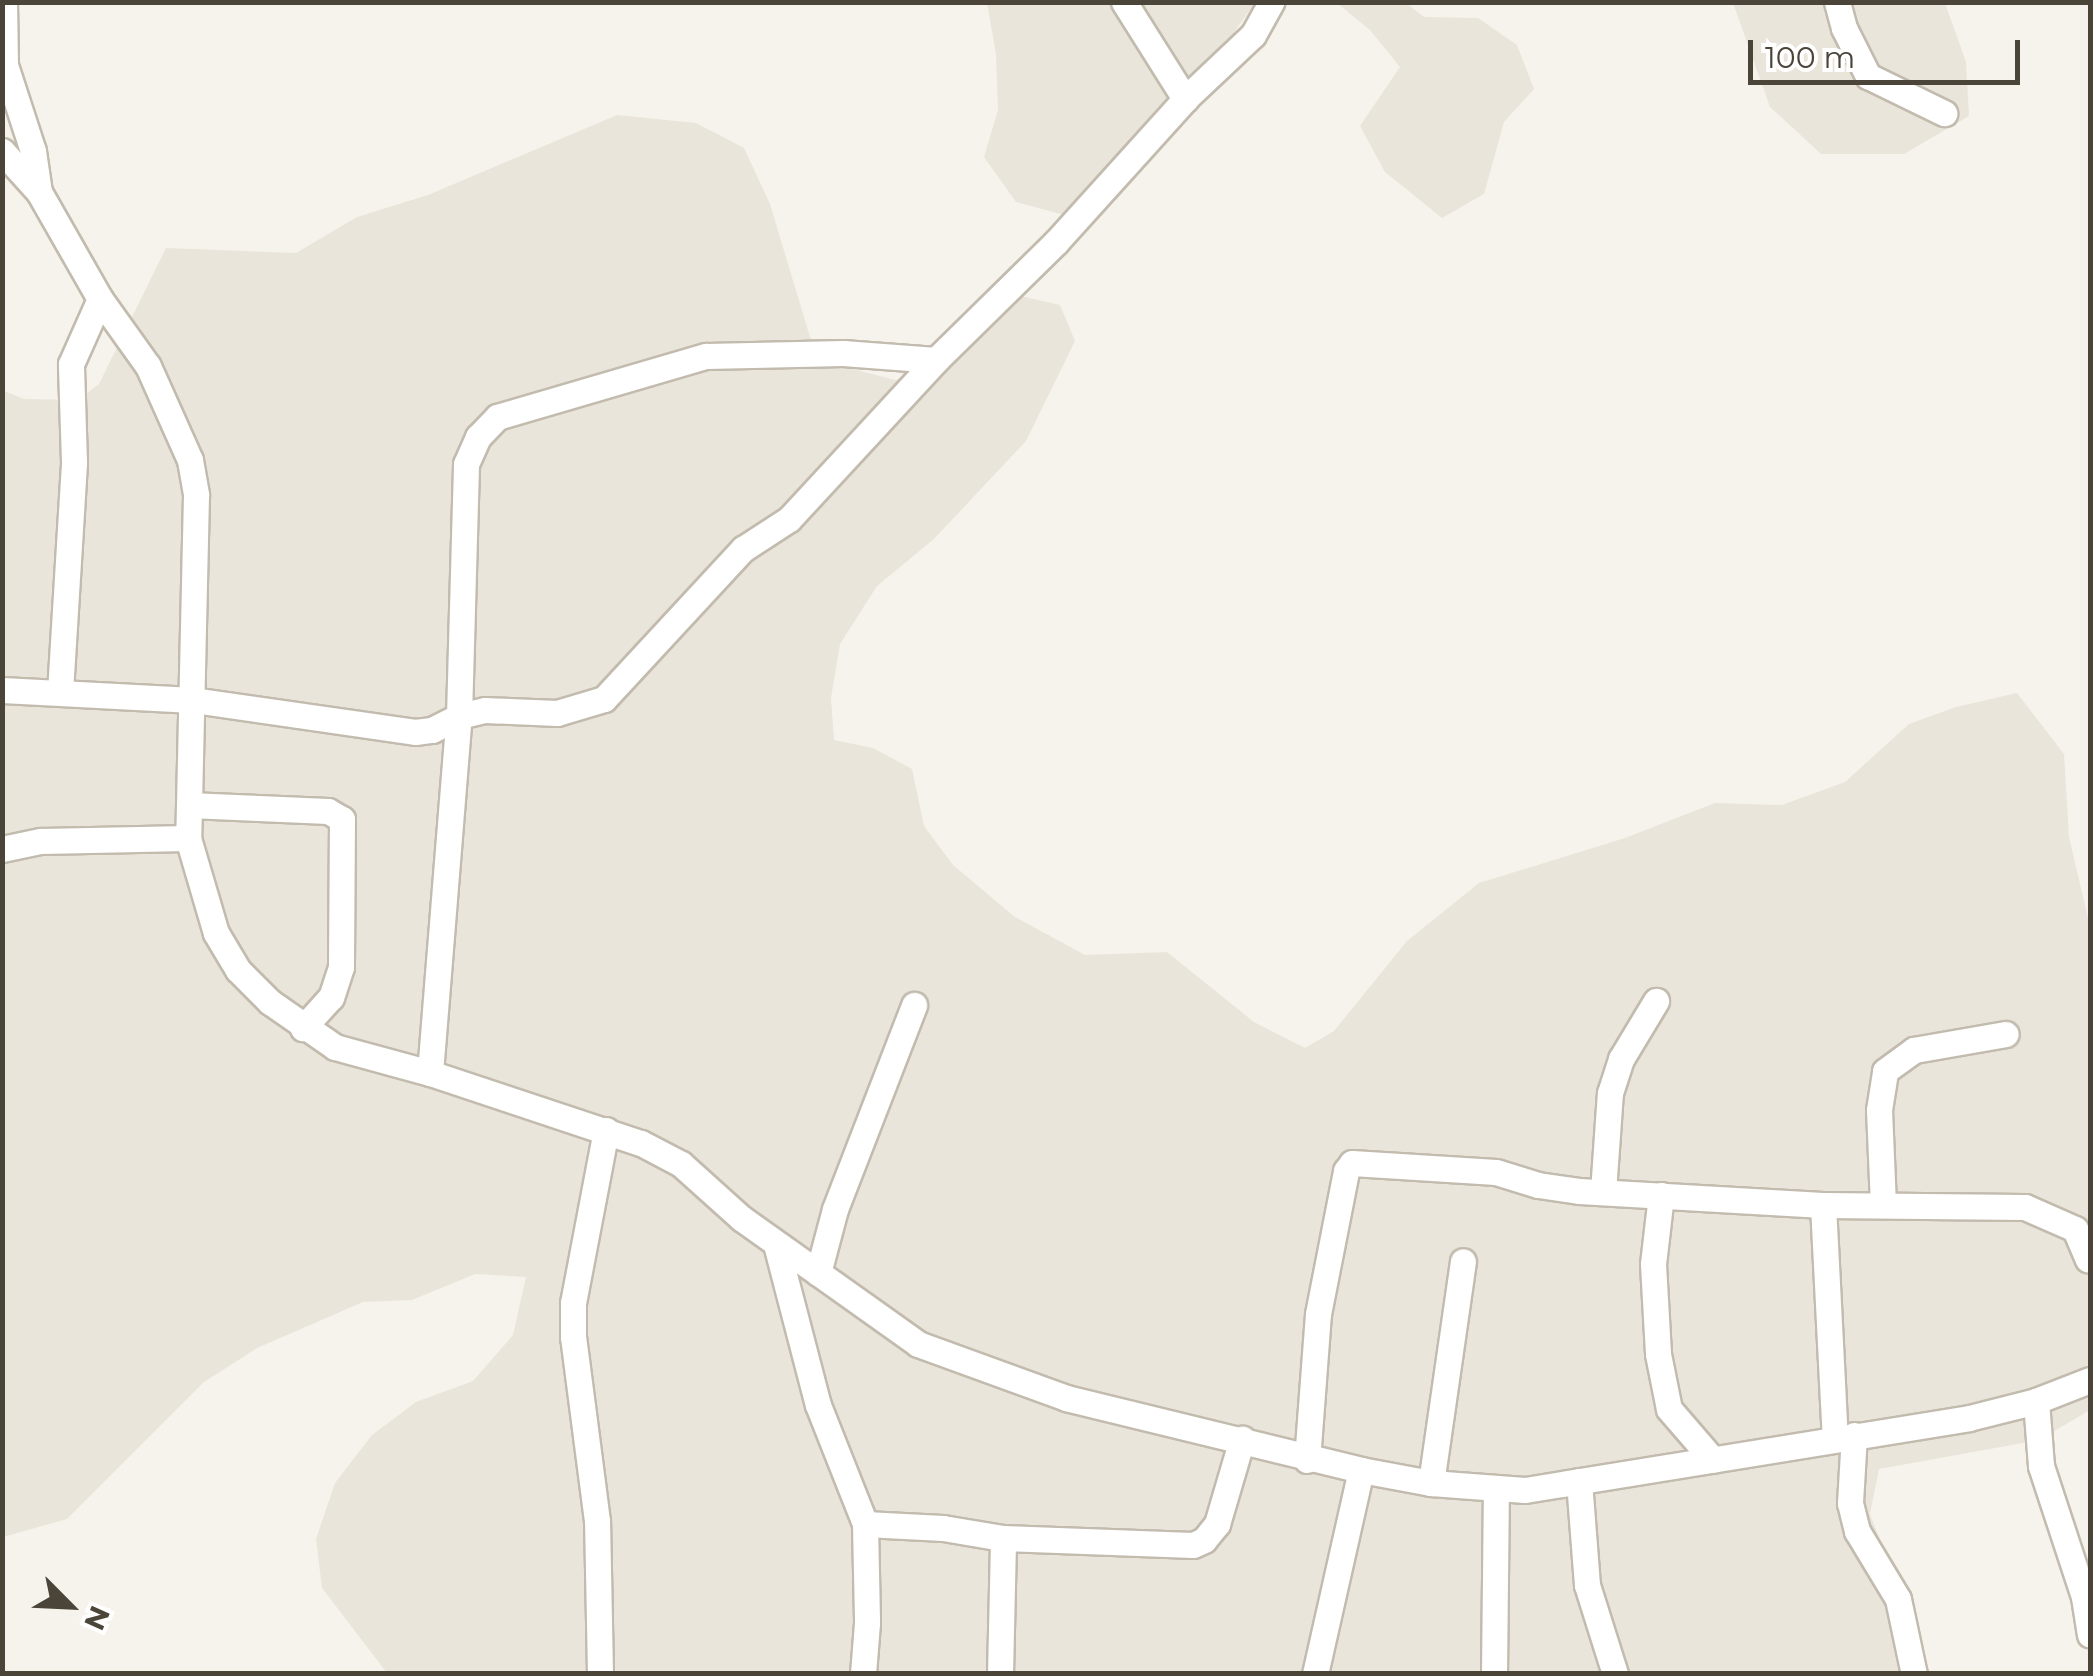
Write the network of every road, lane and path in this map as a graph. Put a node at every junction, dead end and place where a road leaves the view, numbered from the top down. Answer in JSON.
{"nodes":[{"id":1,"x":4,"y":2,"type":"edge"},
{"id":2,"x":1124,"y":2,"type":"edge"},
{"id":3,"x":1271,"y":2,"type":"edge"},
{"id":4,"x":1837,"y":2,"type":"edge"},
{"id":5,"x":1185,"y":99,"type":"junction"},
{"id":6,"x":1944,"y":113,"type":"dead end"},
{"id":7,"x":2,"y":151,"type":"edge"},
{"id":8,"x":39,"y":192,"type":"junction"},
{"id":9,"x":100,"y":299,"type":"junction"},
{"id":10,"x":936,"y":360,"type":"junction"},
{"id":11,"x":2,"y":690,"type":"edge"},
{"id":12,"x":60,"y":692,"type":"junction"},
{"id":13,"x":193,"y":700,"type":"junction"},
{"id":14,"x":459,"y":716,"type":"junction"},
{"id":15,"x":189,"y":805,"type":"junction"},
{"id":16,"x":188,"y":838,"type":"junction"},
{"id":17,"x":2,"y":849,"type":"edge"},
{"id":18,"x":1656,"y":1001,"type":"dead end"},
{"id":19,"x":914,"y":1005,"type":"dead end"},
{"id":20,"x":303,"y":1028,"type":"junction"},
{"id":21,"x":2006,"y":1034,"type":"dead end"},
{"id":22,"x":430,"y":1073,"type":"junction"},
{"id":23,"x":606,"y":1130,"type":"junction"},
{"id":24,"x":1603,"y":1192,"type":"junction"},
{"id":25,"x":1661,"y":1195,"type":"junction"},
{"id":26,"x":1824,"y":1204,"type":"junction"},
{"id":27,"x":1883,"y":1205,"type":"junction"},
{"id":28,"x":776,"y":1244,"type":"junction"},
{"id":29,"x":1463,"y":1261,"type":"dead end"},
{"id":30,"x":2090,"y":1261,"type":"edge"},
{"id":31,"x":818,"y":1274,"type":"junction"},
{"id":32,"x":2090,"y":1380,"type":"edge"},
{"id":33,"x":2036,"y":1401,"type":"junction"},
{"id":34,"x":1844,"y":1437,"type":"junction"},
{"id":35,"x":1242,"y":1439,"type":"junction"},
{"id":36,"x":1307,"y":1460,"type":"junction"},
{"id":37,"x":1714,"y":1460,"type":"junction"},
{"id":38,"x":1361,"y":1470,"type":"junction"},
{"id":39,"x":1578,"y":1482,"type":"junction"},
{"id":40,"x":1432,"y":1483,"type":"junction"},
{"id":41,"x":1496,"y":1490,"type":"junction"},
{"id":42,"x":865,"y":1524,"type":"junction"},
{"id":43,"x":1004,"y":1538,"type":"junction"},
{"id":44,"x":2090,"y":1634,"type":"edge"},
{"id":45,"x":600,"y":1674,"type":"edge"},
{"id":46,"x":863,"y":1674,"type":"edge"},
{"id":47,"x":1000,"y":1674,"type":"edge"},
{"id":48,"x":1315,"y":1674,"type":"edge"},
{"id":49,"x":1494,"y":1674,"type":"edge"},
{"id":50,"x":1614,"y":1674,"type":"edge"},
{"id":51,"x":1914,"y":1674,"type":"edge"}],
"edges":[{"from":1,"to":8,"type":"street"},
{"from":2,"to":5,"type":"street"},
{"from":3,"to":5,"type":"street"},
{"from":4,"to":6,"type":"street"},
{"from":5,"to":10,"type":"street"},
{"from":7,"to":8,"type":"street"},
{"from":8,"to":9,"type":"street"},
{"from":9,"to":12,"type":"street"},
{"from":9,"to":13,"type":"street"},
{"from":10,"to":14,"type":"street"},
{"from":10,"to":14,"type":"street"},
{"from":11,"to":12,"type":"street"},
{"from":12,"to":13,"type":"street"},
{"from":13,"to":14,"type":"street"},
{"from":13,"to":15,"type":"street"},
{"from":14,"to":22,"type":"street"},
{"from":15,"to":16,"type":"street"},
{"from":15,"to":20,"type":"street"},
{"from":16,"to":17,"type":"street"},
{"from":16,"to":20,"type":"street"},
{"from":18,"to":24,"type":"street"},
{"from":19,"to":31,"type":"street"},
{"from":20,"to":22,"type":"street"},
{"from":21,"to":27,"type":"street"},
{"from":22,"to":23,"type":"street"},
{"from":23,"to":28,"type":"street"},
{"from":23,"to":45,"type":"street"},
{"from":24,"to":25,"type":"street"},
{"from":24,"to":36,"type":"street"},
{"from":25,"to":26,"type":"street"},
{"from":25,"to":37,"type":"street"},
{"from":26,"to":27,"type":"street"},
{"from":26,"to":34,"type":"street"},
{"from":27,"to":30,"type":"street"},
{"from":28,"to":31,"type":"street"},
{"from":28,"to":42,"type":"street"},
{"from":29,"to":40,"type":"street"},
{"from":31,"to":35,"type":"street"},
{"from":32,"to":33,"type":"street"},
{"from":33,"to":34,"type":"street"},
{"from":33,"to":44,"type":"street"},
{"from":34,"to":37,"type":"street"},
{"from":34,"to":51,"type":"street"},
{"from":35,"to":36,"type":"street"},
{"from":35,"to":43,"type":"street"},
{"from":36,"to":38,"type":"street"},
{"from":37,"to":39,"type":"street"},
{"from":38,"to":40,"type":"street"},
{"from":38,"to":48,"type":"street"},
{"from":39,"to":41,"type":"street"},
{"from":39,"to":50,"type":"street"},
{"from":40,"to":41,"type":"street"},
{"from":41,"to":49,"type":"street"},
{"from":42,"to":43,"type":"street"},
{"from":42,"to":46,"type":"street"},
{"from":43,"to":47,"type":"street"}]}
